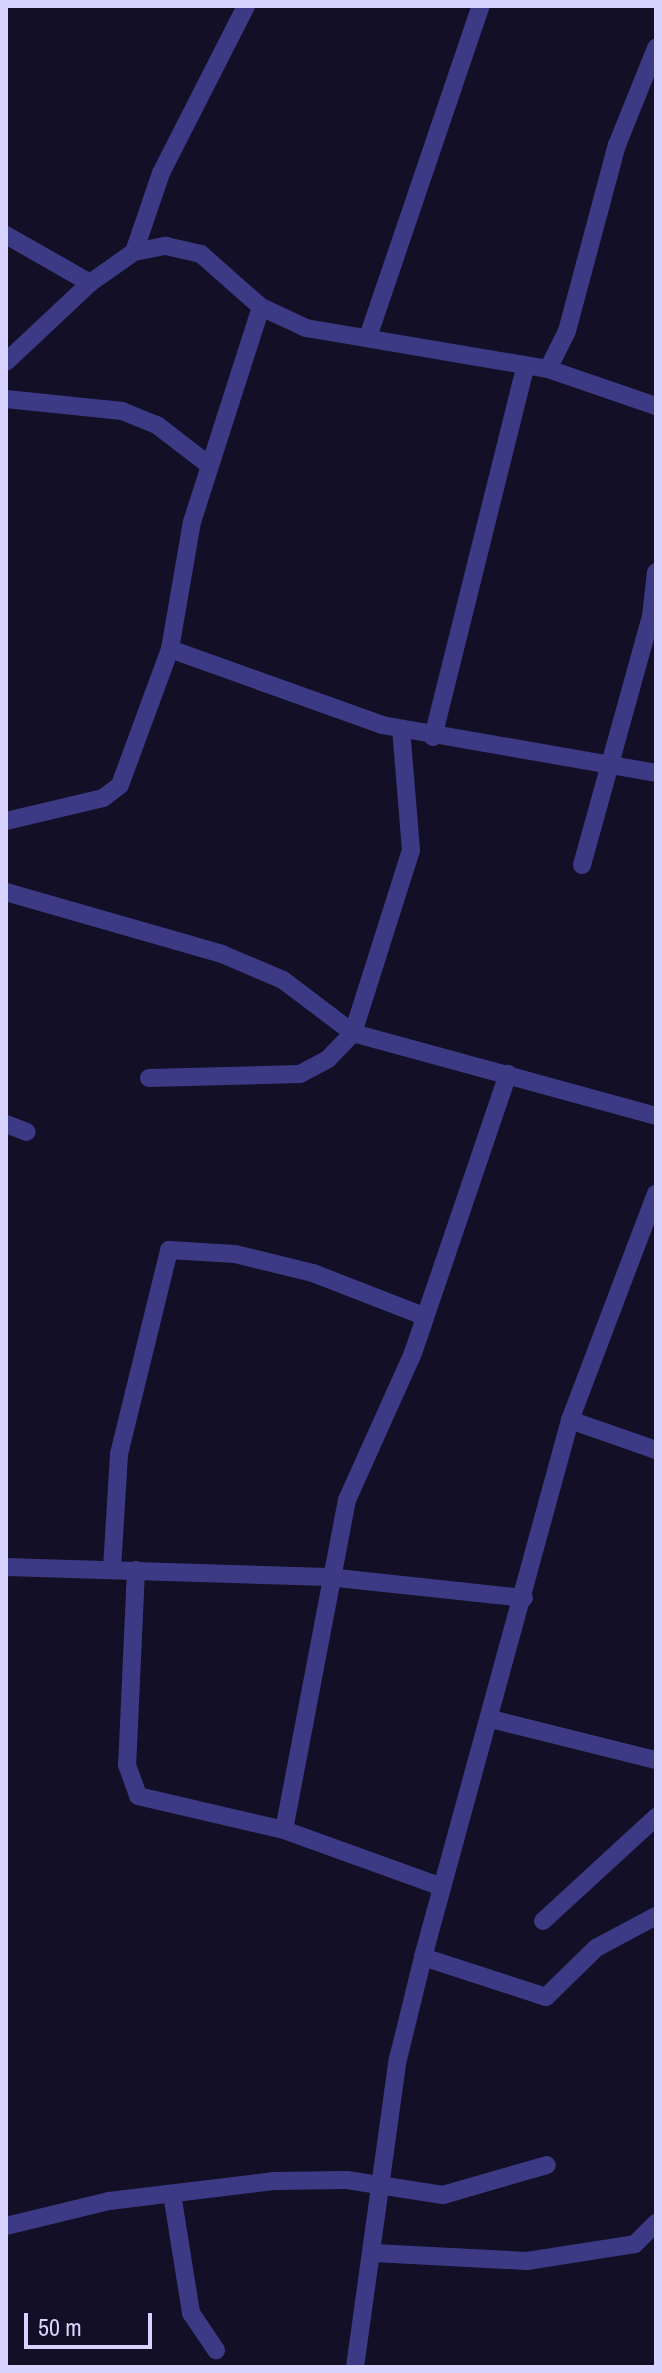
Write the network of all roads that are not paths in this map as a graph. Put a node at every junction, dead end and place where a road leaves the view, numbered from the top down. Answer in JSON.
{"nodes":[{"id":1,"x":246,"y":6,"type":"edge"},
{"id":2,"x":481,"y":6,"type":"edge"},
{"id":3,"x":656,"y":48,"type":"edge"},
{"id":4,"x":6,"y":235,"type":"edge"},
{"id":5,"x":134,"y":252,"type":"junction"},
{"id":6,"x":90,"y":283,"type":"junction"},
{"id":7,"x":261,"y":307,"type":"junction"},
{"id":8,"x":368,"y":337,"type":"junction"},
{"id":9,"x":6,"y":362,"type":"edge"},
{"id":10,"x":526,"y":365,"type":"junction"},
{"id":11,"x":548,"y":369,"type":"junction"},
{"id":12,"x":6,"y":399,"type":"edge"},
{"id":13,"x":656,"y":406,"type":"edge"},
{"id":14,"x":209,"y":465,"type":"junction"},
{"id":15,"x":656,"y":572,"type":"edge"},
{"id":16,"x":170,"y":649,"type":"junction"},
{"id":17,"x":401,"y":729,"type":"junction"},
{"id":18,"x":433,"y":737,"type":"junction"},
{"id":19,"x":610,"y":762,"type":"junction"},
{"id":20,"x":656,"y":773,"type":"edge"},
{"id":21,"x":6,"y":821,"type":"edge"},
{"id":22,"x":582,"y":865,"type":"dead end"},
{"id":23,"x":6,"y":892,"type":"edge"},
{"id":24,"x":353,"y":1033,"type":"junction"},
{"id":25,"x":508,"y":1074,"type":"junction"},
{"id":26,"x":149,"y":1078,"type":"dead end"},
{"id":27,"x":656,"y":1116,"type":"edge"},
{"id":28,"x":6,"y":1124,"type":"edge"},
{"id":29,"x":27,"y":1132,"type":"dead end"},
{"id":30,"x":656,"y":1194,"type":"edge"},
{"id":31,"x":424,"y":1316,"type":"junction"},
{"id":32,"x":570,"y":1420,"type":"junction"},
{"id":33,"x":656,"y":1450,"type":"edge"},
{"id":34,"x":6,"y":1567,"type":"edge"},
{"id":35,"x":112,"y":1569,"type":"junction"},
{"id":36,"x":136,"y":1570,"type":"junction"},
{"id":37,"x":328,"y":1577,"type":"junction"},
{"id":38,"x":524,"y":1598,"type":"junction"},
{"id":39,"x":491,"y":1719,"type":"junction"},
{"id":40,"x":656,"y":1760,"type":"edge"},
{"id":41,"x":656,"y":1817,"type":"edge"},
{"id":42,"x":284,"y":1830,"type":"junction"},
{"id":43,"x":442,"y":1887,"type":"junction"},
{"id":44,"x":656,"y":1916,"type":"edge"},
{"id":45,"x":543,"y":1921,"type":"dead end"},
{"id":46,"x":423,"y":1957,"type":"junction"},
{"id":47,"x":547,"y":2165,"type":"dead end"},
{"id":48,"x":381,"y":2185,"type":"junction"},
{"id":49,"x":172,"y":2194,"type":"junction"},
{"id":50,"x":656,"y":2223,"type":"edge"},
{"id":51,"x":6,"y":2226,"type":"edge"},
{"id":52,"x":374,"y":2253,"type":"junction"},
{"id":53,"x":216,"y":2350,"type":"dead end"},
{"id":54,"x":355,"y":2367,"type":"edge"}],
"edges":[{"from":1,"to":5,"type":"street"},
{"from":2,"to":8,"type":"street"},
{"from":3,"to":11,"type":"street"},
{"from":4,"to":6,"type":"street"},
{"from":5,"to":6,"type":"street"},
{"from":5,"to":7,"type":"street"},
{"from":6,"to":9,"type":"street"},
{"from":7,"to":8,"type":"street"},
{"from":7,"to":14,"type":"street"},
{"from":8,"to":10,"type":"street"},
{"from":10,"to":11,"type":"street"},
{"from":10,"to":18,"type":"street"},
{"from":11,"to":13,"type":"street"},
{"from":12,"to":14,"type":"street"},
{"from":14,"to":16,"type":"street"},
{"from":15,"to":19,"type":"street"},
{"from":16,"to":17,"type":"street"},
{"from":16,"to":21,"type":"street"},
{"from":17,"to":18,"type":"street"},
{"from":17,"to":24,"type":"street"},
{"from":18,"to":19,"type":"street"},
{"from":19,"to":20,"type":"street"},
{"from":19,"to":22,"type":"street"},
{"from":23,"to":24,"type":"street"},
{"from":24,"to":25,"type":"street"},
{"from":24,"to":26,"type":"street"},
{"from":25,"to":27,"type":"street"},
{"from":25,"to":31,"type":"street"},
{"from":28,"to":29,"type":"street"},
{"from":30,"to":32,"type":"street"},
{"from":31,"to":35,"type":"street"},
{"from":31,"to":37,"type":"street"},
{"from":32,"to":33,"type":"street"},
{"from":32,"to":38,"type":"street"},
{"from":34,"to":35,"type":"street"},
{"from":35,"to":36,"type":"street"},
{"from":36,"to":37,"type":"street"},
{"from":36,"to":42,"type":"street"},
{"from":37,"to":38,"type":"street"},
{"from":37,"to":42,"type":"street"},
{"from":38,"to":39,"type":"street"},
{"from":39,"to":40,"type":"street"},
{"from":39,"to":43,"type":"street"},
{"from":41,"to":45,"type":"street"},
{"from":42,"to":43,"type":"street"},
{"from":43,"to":46,"type":"street"},
{"from":44,"to":46,"type":"street"},
{"from":46,"to":48,"type":"street"},
{"from":47,"to":48,"type":"street"},
{"from":48,"to":49,"type":"street"},
{"from":48,"to":52,"type":"street"},
{"from":49,"to":51,"type":"street"},
{"from":49,"to":53,"type":"street"},
{"from":50,"to":52,"type":"street"},
{"from":52,"to":54,"type":"street"}]}
